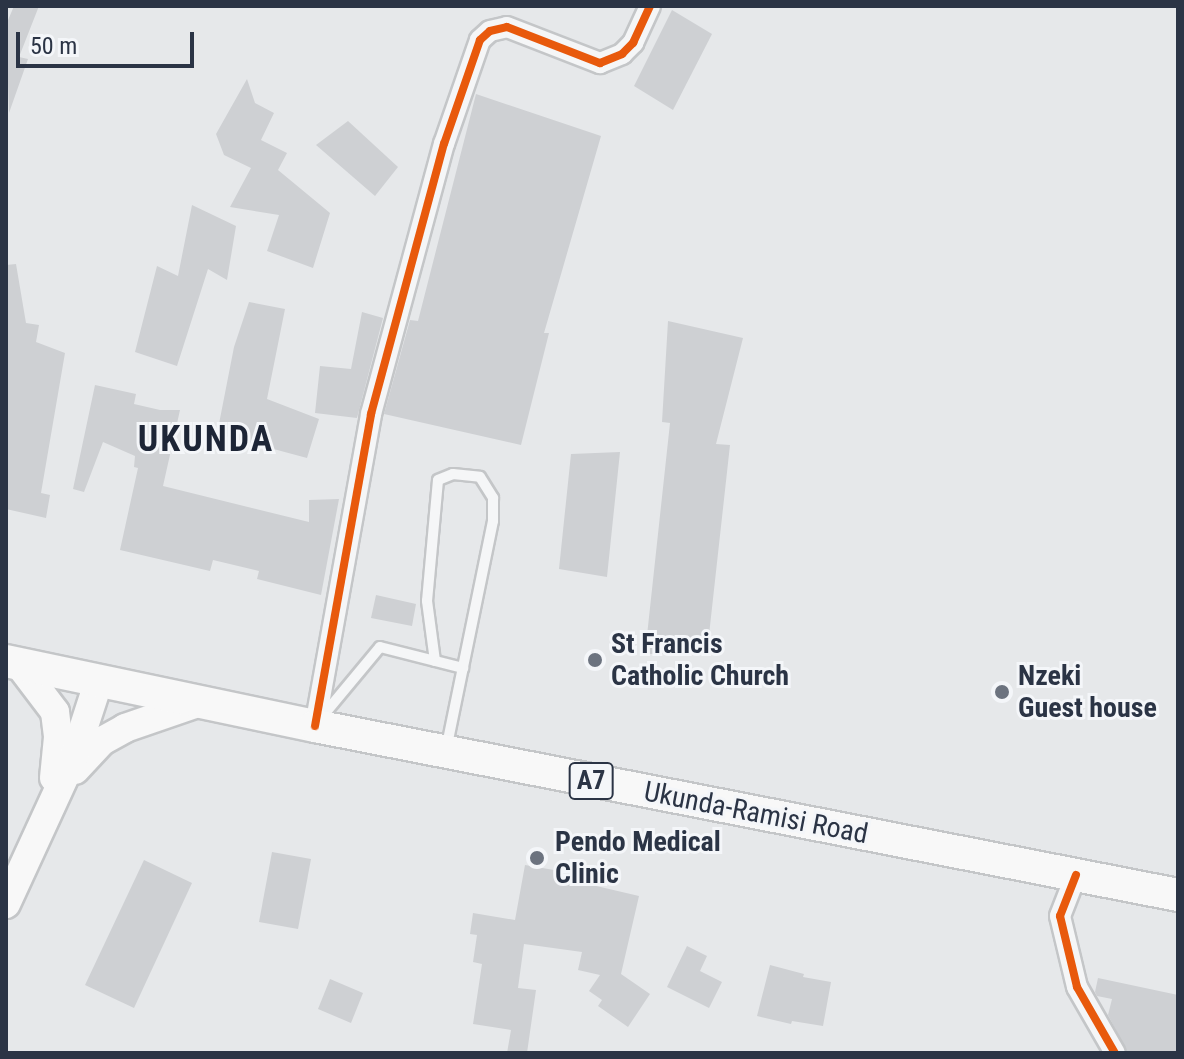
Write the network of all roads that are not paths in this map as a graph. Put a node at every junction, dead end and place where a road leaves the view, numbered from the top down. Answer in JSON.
{"nodes":[{"id":1,"x":650,"y":6,"type":"edge"},
{"id":2,"x":435,"y":661,"type":"junction"},
{"id":3,"x":12,"y":662,"type":"edge"},
{"id":4,"x":463,"y":668,"type":"junction"},
{"id":5,"x":99,"y":680,"type":"junction"},
{"id":6,"x":204,"y":701,"type":"junction"},
{"id":7,"x":315,"y":726,"type":"junction"},
{"id":8,"x":446,"y":752,"type":"junction"},
{"id":9,"x":50,"y":803,"type":"junction"},
{"id":10,"x":1076,"y":875,"type":"junction"},
{"id":11,"x":1178,"y":895,"type":"edge"},
{"id":12,"x":6,"y":904,"type":"edge"},
{"id":13,"x":1115,"y":1053,"type":"edge"}],
"edges":[{"from":1,"to":7,"type":"street"},
{"from":2,"to":4,"type":"lane"},
{"from":2,"to":4,"type":"lane"},
{"from":2,"to":7,"type":"lane"},
{"from":3,"to":5,"type":"highway","name":"Ukunda-Ramisi Road","number":"A7"},
{"from":3,"to":9,"type":"main road"},
{"from":4,"to":8,"type":"lane"},
{"from":5,"to":6,"type":"highway","name":"Ukunda-Ramisi Road","number":"A7"},
{"from":5,"to":9,"type":"main road"},
{"from":6,"to":7,"type":"highway","name":"Ukunda-Ramisi Road","number":"A7"},
{"from":6,"to":9,"type":"main road"},
{"from":7,"to":8,"type":"highway","name":"Ukunda-Ramisi Road","number":"A7"},
{"from":8,"to":10,"type":"highway","name":"Ukunda-Ramisi Road","number":"A7"},
{"from":9,"to":12,"type":"main road"},
{"from":10,"to":11,"type":"highway","name":"Ukunda-Ramisi Road","number":"A7"},
{"from":10,"to":13,"type":"street"}]}
